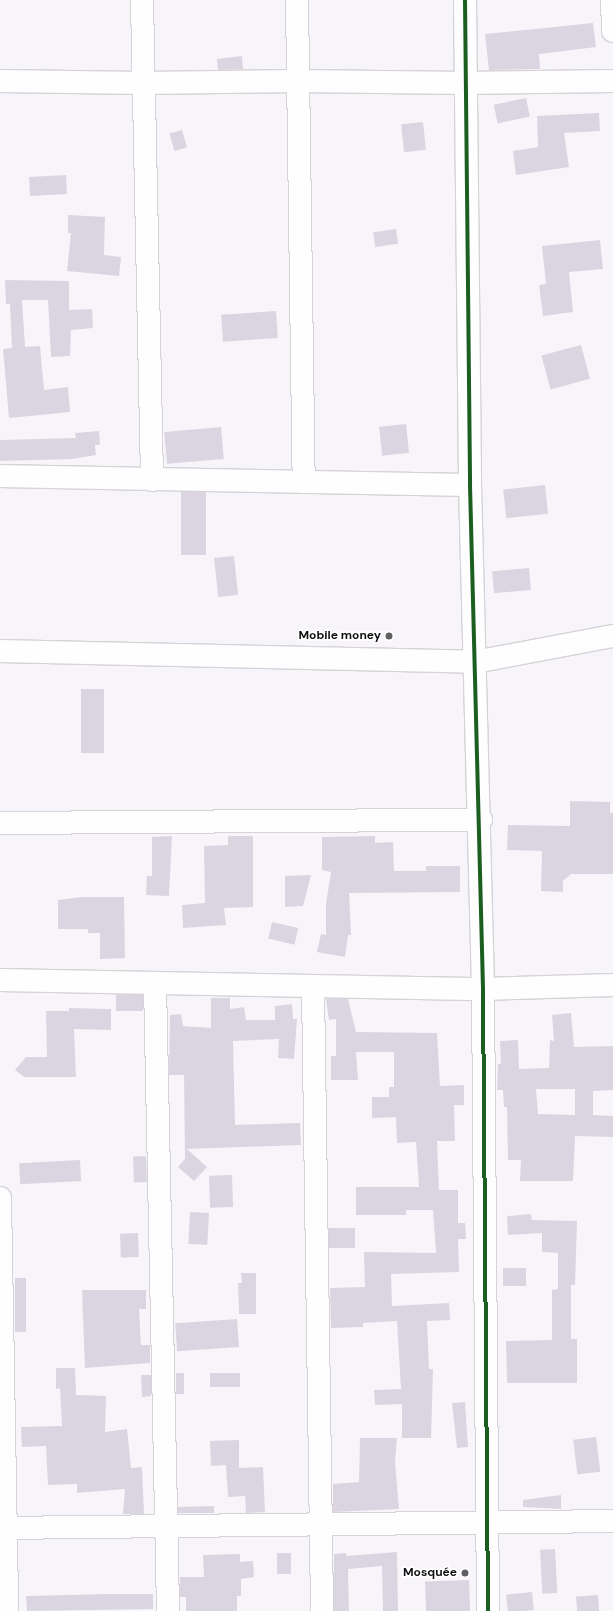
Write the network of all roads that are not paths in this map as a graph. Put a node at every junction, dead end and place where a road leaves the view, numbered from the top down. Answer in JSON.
{"nodes":[{"id":1,"x":142,"y":0,"type":"edge"},
{"id":2,"x":297,"y":0,"type":"edge"},
{"id":3,"x":465,"y":0,"type":"edge"},
{"id":4,"x":612,"y":0,"type":"edge"},
{"id":5,"x":613,"y":31,"type":"edge"},
{"id":6,"x":298,"y":80,"type":"junction"},
{"id":7,"x":613,"y":81,"type":"edge"},
{"id":8,"x":0,"y":82,"type":"edge"},
{"id":9,"x":144,"y":83,"type":"junction"},
{"id":10,"x":466,"y":84,"type":"junction"},
{"id":11,"x":0,"y":476,"type":"edge"},
{"id":12,"x":152,"y":480,"type":"junction"},
{"id":13,"x":304,"y":482,"type":"junction"},
{"id":14,"x":470,"y":485,"type":"junction"},
{"id":15,"x":613,"y":636,"type":"edge"},
{"id":16,"x":0,"y":651,"type":"edge"},
{"id":17,"x":475,"y":662,"type":"junction"},
{"id":18,"x":481,"y":820,"type":"junction"},
{"id":19,"x":0,"y":823,"type":"edge"},
{"id":20,"x":0,"y":980,"type":"edge"},
{"id":21,"x":154,"y":983,"type":"junction"},
{"id":22,"x":613,"y":985,"type":"edge"},
{"id":23,"x":313,"y":986,"type":"junction"},
{"id":24,"x":483,"y":989,"type":"junction"},
{"id":25,"x":0,"y":1198,"type":"edge"},
{"id":26,"x":1,"y":1353,"type":"edge"},
{"id":27,"x":613,"y":1521,"type":"edge"},
{"id":28,"x":487,"y":1523,"type":"junction"},
{"id":29,"x":321,"y":1525,"type":"junction"},
{"id":30,"x":168,"y":1526,"type":"junction"},
{"id":31,"x":3,"y":1528,"type":"edge"},
{"id":32,"x":7,"y":1611,"type":"edge"},
{"id":33,"x":168,"y":1611,"type":"edge"},
{"id":34,"x":322,"y":1611,"type":"edge"},
{"id":35,"x":488,"y":1611,"type":"edge"}],
"edges":[{"from":1,"to":9,"type":"street"},
{"from":2,"to":6,"type":"street"},
{"from":3,"to":10,"type":"street"},
{"from":4,"to":5,"type":"street"},
{"from":6,"to":9,"type":"street"},
{"from":6,"to":10,"type":"street"},
{"from":6,"to":13,"type":"street"},
{"from":7,"to":10,"type":"street"},
{"from":8,"to":9,"type":"street"},
{"from":9,"to":12,"type":"street"},
{"from":10,"to":14,"type":"street"},
{"from":11,"to":12,"type":"street"},
{"from":12,"to":13,"type":"street"},
{"from":13,"to":14,"type":"street"},
{"from":14,"to":17,"type":"street"},
{"from":15,"to":17,"type":"street"},
{"from":16,"to":17,"type":"street"},
{"from":17,"to":18,"type":"street"},
{"from":18,"to":19,"type":"street"},
{"from":18,"to":24,"type":"street"},
{"from":20,"to":21,"type":"street"},
{"from":21,"to":23,"type":"street"},
{"from":21,"to":30,"type":"street"},
{"from":22,"to":24,"type":"street"},
{"from":23,"to":24,"type":"street"},
{"from":23,"to":29,"type":"street"},
{"from":24,"to":28,"type":"street"},
{"from":25,"to":26,"type":"street"},
{"from":26,"to":31,"type":"street"},
{"from":27,"to":28,"type":"street"},
{"from":28,"to":29,"type":"street"},
{"from":28,"to":35,"type":"street"},
{"from":29,"to":30,"type":"street"},
{"from":29,"to":34,"type":"street"},
{"from":30,"to":31,"type":"street"},
{"from":30,"to":33,"type":"street"},
{"from":31,"to":32,"type":"street"}]}
